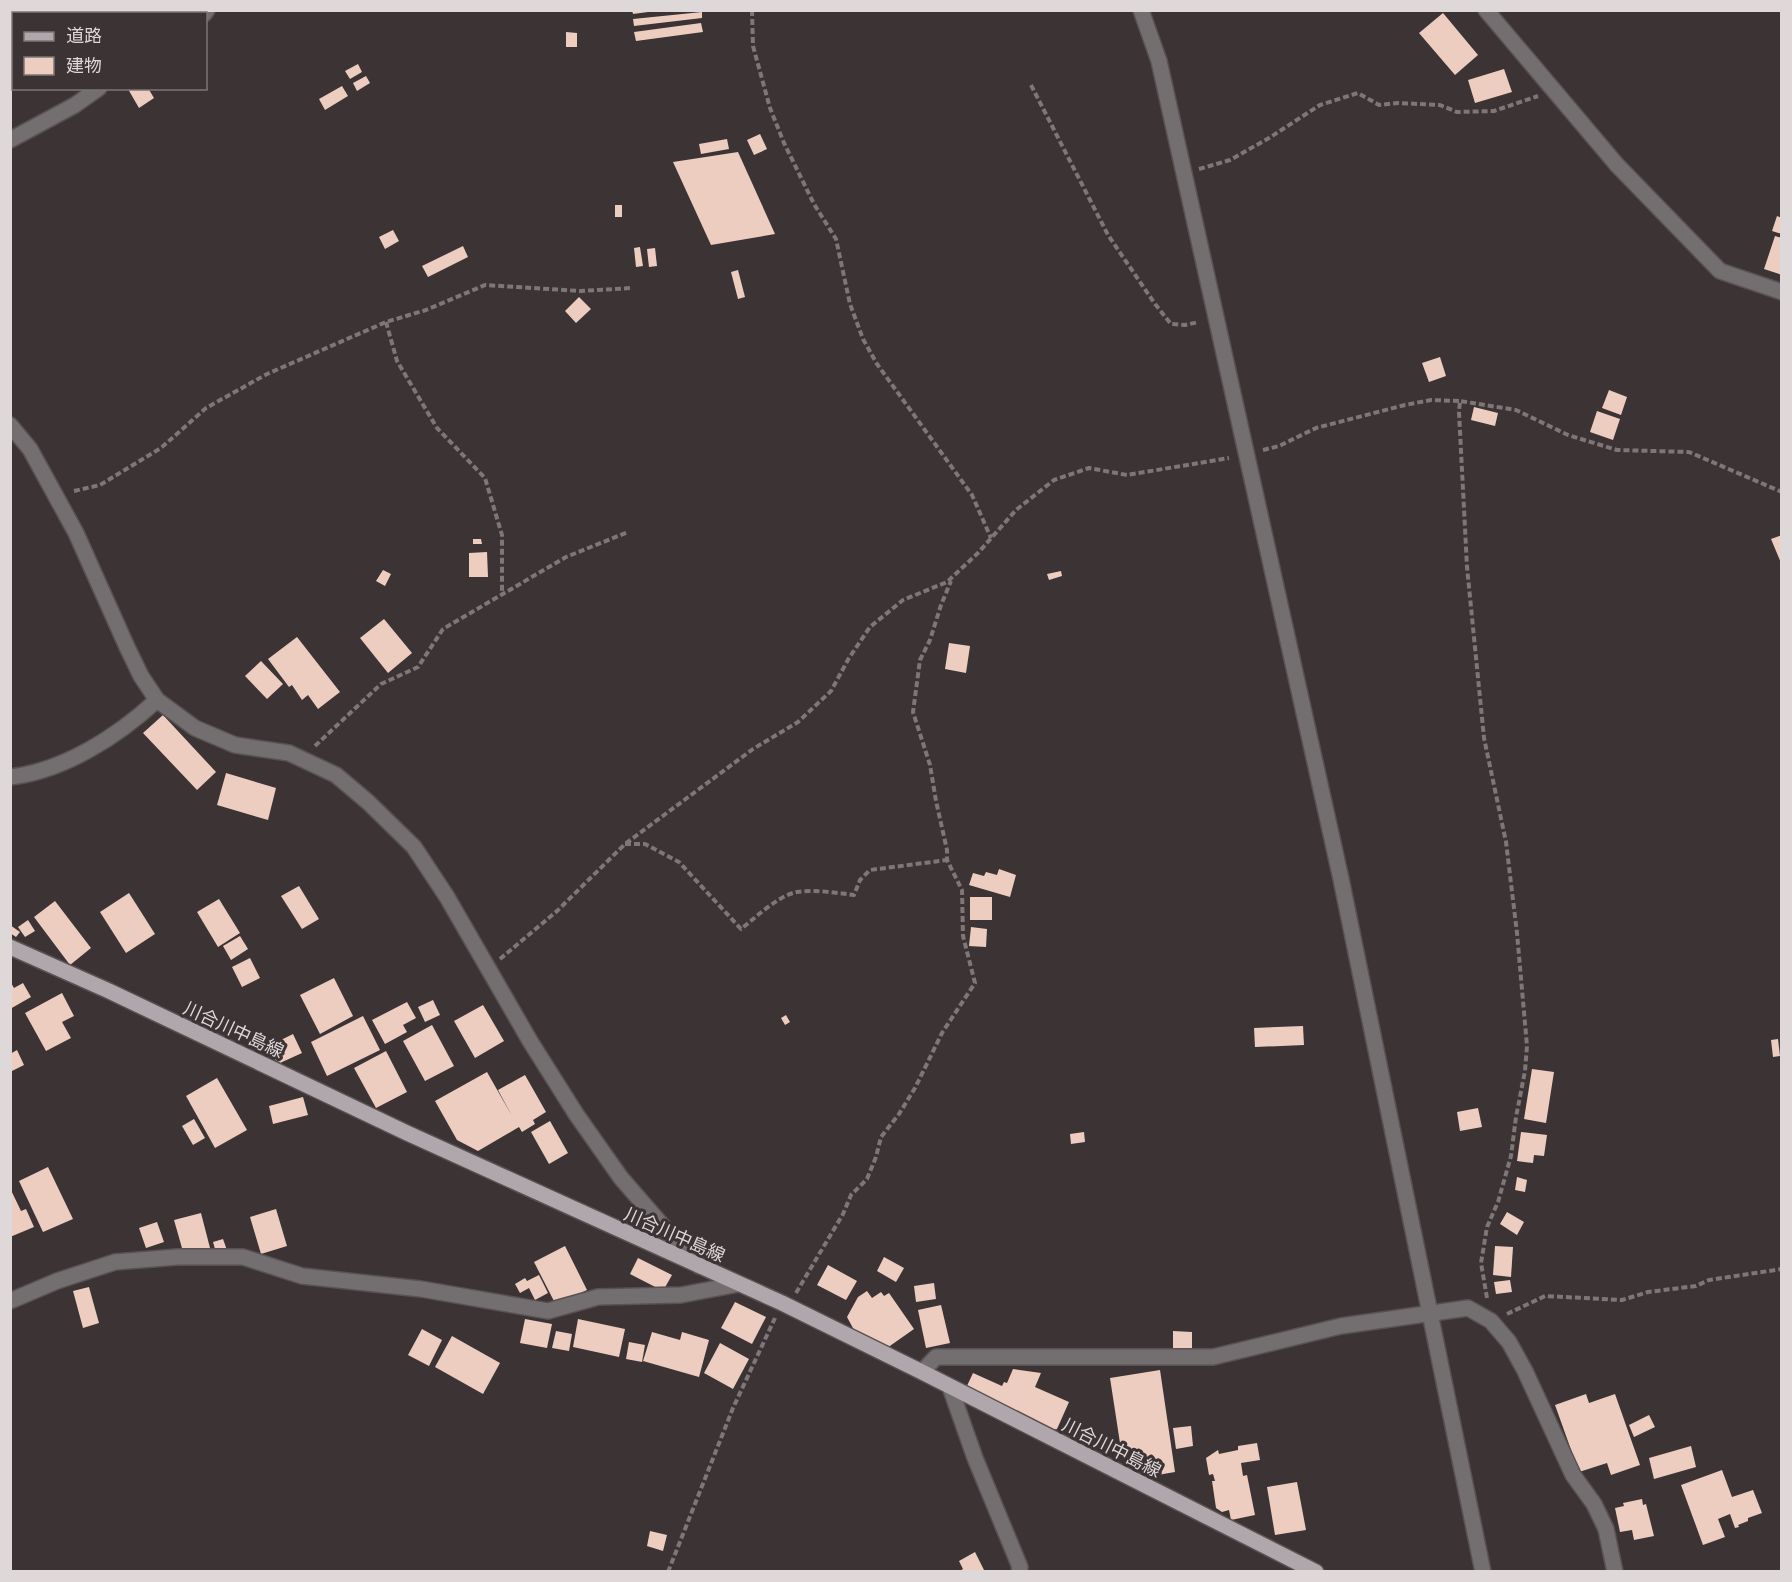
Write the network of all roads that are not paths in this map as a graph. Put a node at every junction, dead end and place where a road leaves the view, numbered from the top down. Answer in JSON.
{"nodes":[{"id":1,"x":1141,"y":10,"type":"edge"},
{"id":2,"x":1486,"y":10,"type":"edge"},
{"id":3,"x":96,"y":90,"type":"edge"},
{"id":4,"x":10,"y":140,"type":"edge"},
{"id":5,"x":1782,"y":292,"type":"edge"},
{"id":6,"x":10,"y":425,"type":"edge"},
{"id":7,"x":157,"y":700,"type":"junction"},
{"id":8,"x":10,"y":777,"type":"edge"},
{"id":9,"x":10,"y":947,"type":"edge"},
{"id":10,"x":701,"y":1268,"type":"junction"},
{"id":11,"x":739,"y":1284,"type":"junction"},
{"id":12,"x":10,"y":1301,"type":"edge"},
{"id":13,"x":1429,"y":1313,"type":"junction"},
{"id":14,"x":922,"y":1372,"type":"junction"},
{"id":15,"x":950,"y":1387,"type":"junction"},
{"id":16,"x":1019,"y":1572,"type":"edge"},
{"id":17,"x":1316,"y":1572,"type":"edge"},
{"id":18,"x":1483,"y":1572,"type":"edge"},
{"id":19,"x":1615,"y":1572,"type":"edge"}],
"edges":[{"from":1,"to":13,"type":"street"},
{"from":2,"to":5,"type":"street"},
{"from":3,"to":4,"type":"street"},
{"from":6,"to":7,"type":"street"},
{"from":7,"to":8,"type":"street"},
{"from":7,"to":10,"type":"street"},
{"from":9,"to":10,"type":"main road","name":"川合川中島線"},
{"from":10,"to":11,"type":"main road","name":"川合川中島線"},
{"from":11,"to":12,"type":"street"},
{"from":11,"to":14,"type":"main road","name":"川合川中島線"},
{"from":13,"to":14,"type":"street"},
{"from":13,"to":18,"type":"street"},
{"from":13,"to":19,"type":"street"},
{"from":14,"to":15,"type":"main road","name":"川合川中島線"},
{"from":15,"to":16,"type":"street"},
{"from":15,"to":17,"type":"main road","name":"川合川中島線"}]}
